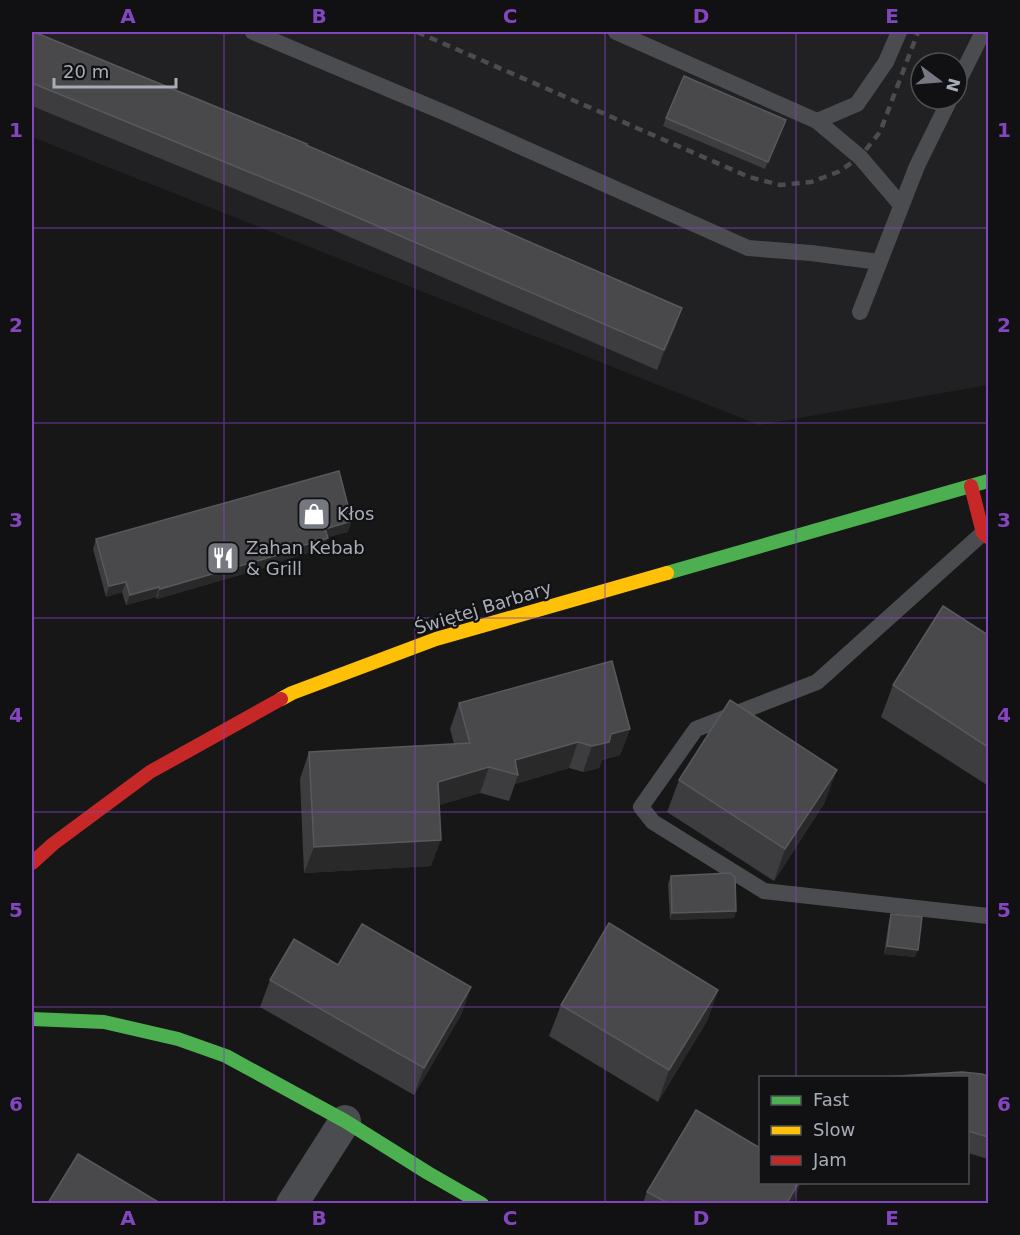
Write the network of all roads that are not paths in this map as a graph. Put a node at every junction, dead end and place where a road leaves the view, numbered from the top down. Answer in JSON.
{"nodes":[{"id":1,"x":253,"y":32,"type":"edge"},
{"id":2,"x":616,"y":32,"type":"edge"},
{"id":3,"x":899,"y":32,"type":"edge"},
{"id":4,"x":983,"y":32,"type":"edge"},
{"id":5,"x":969,"y":60,"type":"edge"},
{"id":6,"x":944,"y":111,"type":"edge"},
{"id":7,"x":817,"y":121,"type":"junction"},
{"id":8,"x":901,"y":205,"type":"junction"},
{"id":9,"x":879,"y":262,"type":"junction"},
{"id":10,"x":860,"y":312,"type":"dead end"},
{"id":11,"x":988,"y":481,"type":"edge"},
{"id":12,"x":971,"y":486,"type":"junction"},
{"id":13,"x":986,"y":535,"type":"edge"},
{"id":14,"x":32,"y":863,"type":"edge"},
{"id":15,"x":988,"y":916,"type":"edge"},
{"id":16,"x":32,"y":1019,"type":"edge"},
{"id":17,"x":345,"y":1121,"type":"junction"},
{"id":18,"x":292,"y":1203,"type":"edge"},
{"id":19,"x":482,"y":1203,"type":"edge"}],
"edges":[{"from":1,"to":9,"type":"lane"},
{"from":2,"to":7,"type":"lane"},
{"from":3,"to":7,"type":"lane"},
{"from":4,"to":5,"type":"lane"},
{"from":6,"to":8,"type":"lane"},
{"from":7,"to":8,"type":"lane"},
{"from":8,"to":9,"type":"lane"},
{"from":9,"to":10,"type":"lane"},
{"from":11,"to":12,"type":"street","name":"Świętej Barbary"},
{"from":12,"to":13,"type":"street"},
{"from":12,"to":14,"type":"street","name":"Świętej Barbary"},
{"from":13,"to":15,"type":"lane"},
{"from":16,"to":17,"type":"street"},
{"from":17,"to":18,"type":"street"},
{"from":17,"to":19,"type":"street"}]}
